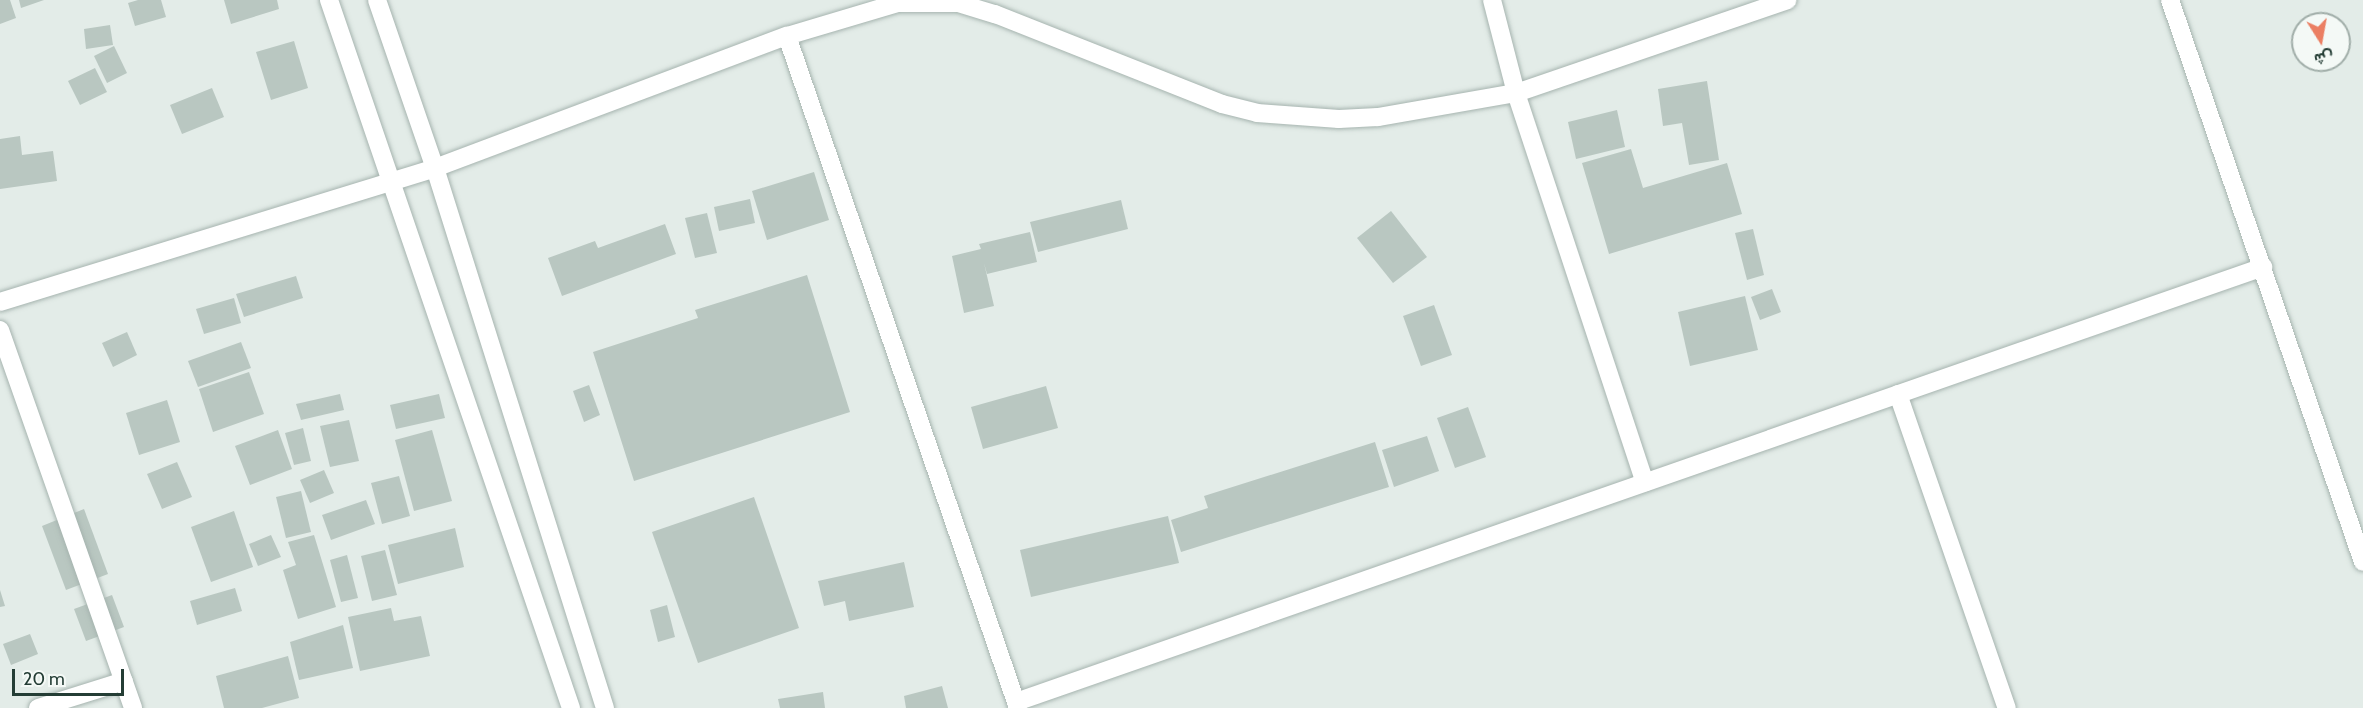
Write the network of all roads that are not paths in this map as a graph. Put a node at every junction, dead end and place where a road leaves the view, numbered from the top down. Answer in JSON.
{"nodes":[{"id":1,"x":329,"y":0,"type":"edge"},
{"id":2,"x":377,"y":0,"type":"edge"},
{"id":3,"x":1492,"y":0,"type":"edge"},
{"id":4,"x":1787,"y":0,"type":"edge"},
{"id":5,"x":2170,"y":0,"type":"edge"},
{"id":6,"x":959,"y":2,"type":"edge"},
{"id":7,"x":787,"y":36,"type":"junction"},
{"id":8,"x":1516,"y":93,"type":"junction"},
{"id":9,"x":435,"y":168,"type":"junction"},
{"id":10,"x":388,"y":180,"type":"junction"},
{"id":11,"x":2263,"y":267,"type":"junction"},
{"id":12,"x":0,"y":302,"type":"edge"},
{"id":13,"x":0,"y":330,"type":"edge"},
{"id":14,"x":1898,"y":394,"type":"junction"},
{"id":15,"x":1645,"y":482,"type":"junction"},
{"id":16,"x":2363,"y":562,"type":"edge"},
{"id":17,"x":124,"y":681,"type":"junction"},
{"id":18,"x":1017,"y":705,"type":"edge"},
{"id":19,"x":38,"y":708,"type":"edge"},
{"id":20,"x":133,"y":708,"type":"edge"},
{"id":21,"x":571,"y":708,"type":"edge"},
{"id":22,"x":605,"y":708,"type":"edge"},
{"id":23,"x":2007,"y":708,"type":"edge"}],
"edges":[{"from":1,"to":10,"type":"street"},
{"from":2,"to":9,"type":"street"},
{"from":3,"to":8,"type":"street"},
{"from":4,"to":8,"type":"street"},
{"from":5,"to":11,"type":"street"},
{"from":6,"to":7,"type":"street"},
{"from":6,"to":8,"type":"street"},
{"from":7,"to":9,"type":"street"},
{"from":7,"to":18,"type":"street"},
{"from":8,"to":15,"type":"street"},
{"from":9,"to":10,"type":"street"},
{"from":9,"to":22,"type":"street"},
{"from":10,"to":12,"type":"street"},
{"from":10,"to":21,"type":"street"},
{"from":11,"to":14,"type":"street"},
{"from":11,"to":16,"type":"street"},
{"from":13,"to":17,"type":"street"},
{"from":14,"to":15,"type":"street"},
{"from":14,"to":23,"type":"street"},
{"from":15,"to":18,"type":"street"},
{"from":17,"to":19,"type":"street"},
{"from":17,"to":20,"type":"street"}]}
